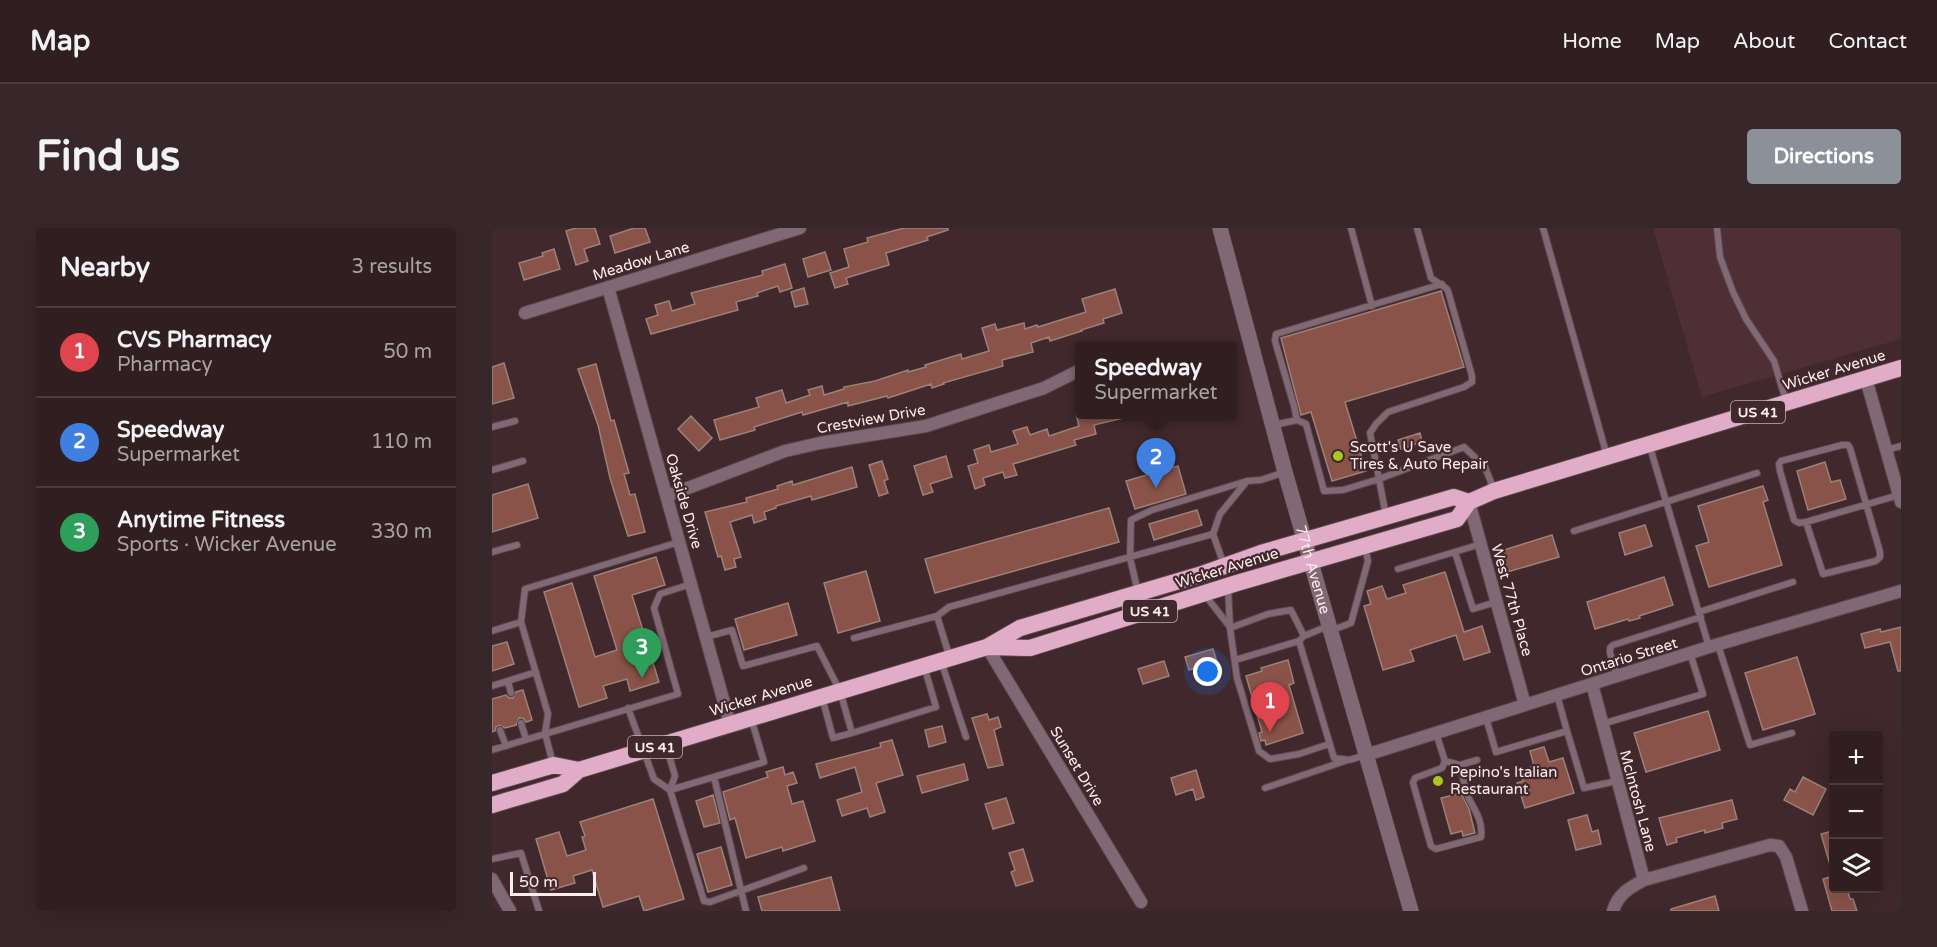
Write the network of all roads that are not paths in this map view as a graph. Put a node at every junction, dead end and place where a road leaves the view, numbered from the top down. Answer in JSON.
{"nodes":[{"id":1,"x":800,"y":228,"type":"edge"},
{"id":2,"x":1220,"y":228,"type":"edge"},
{"id":3,"x":1351,"y":228,"type":"edge"},
{"id":4,"x":1417,"y":228,"type":"edge"},
{"id":5,"x":1543,"y":228,"type":"edge"},
{"id":6,"x":1717,"y":228,"type":"edge"},
{"id":7,"x":1442,"y":284,"type":"junction"},
{"id":8,"x":608,"y":287,"type":"junction"},
{"id":9,"x":1372,"y":306,"type":"junction"},
{"id":10,"x":525,"y":313,"type":"dead end"},
{"id":11,"x":1901,"y":368,"type":"edge"},
{"id":12,"x":1075,"y":372,"type":"edge"},
{"id":13,"x":1866,"y":379,"type":"junction"},
{"id":14,"x":1786,"y":403,"type":"junction"},
{"id":15,"x":1297,"y":420,"type":"junction"},
{"id":16,"x":514,"y":421,"type":"dead end"},
{"id":17,"x":1274,"y":425,"type":"junction"},
{"id":18,"x":492,"y":427,"type":"edge"},
{"id":19,"x":1649,"y":444,"type":"junction"},
{"id":20,"x":1901,"y":446,"type":"edge"},
{"id":21,"x":1886,"y":450,"type":"junction"},
{"id":22,"x":1607,"y":457,"type":"junction"},
{"id":23,"x":523,"y":461,"type":"dead end"},
{"id":24,"x":492,"y":470,"type":"edge"},
{"id":25,"x":1285,"y":472,"type":"junction"},
{"id":26,"x":1757,"y":473,"type":"dead end"},
{"id":27,"x":1379,"y":479,"type":"junction"},
{"id":28,"x":1247,"y":481,"type":"junction"},
{"id":29,"x":1494,"y":491,"type":"junction"},
{"id":30,"x":667,"y":496,"type":"junction"},
{"id":31,"x":1900,"y":498,"type":"edge"},
{"id":32,"x":1666,"y":501,"type":"junction"},
{"id":33,"x":1468,"y":502,"type":"junction"},
{"id":34,"x":1867,"y":504,"type":"junction"},
{"id":35,"x":1386,"y":517,"type":"junction"},
{"id":36,"x":1806,"y":522,"type":"junction"},
{"id":37,"x":1574,"y":531,"type":"dead end"},
{"id":38,"x":1213,"y":534,"type":"junction"},
{"id":39,"x":679,"y":541,"type":"junction"},
{"id":40,"x":1305,"y":541,"type":"junction"},
{"id":41,"x":1480,"y":544,"type":"junction"},
{"id":42,"x":517,"y":545,"type":"dead end"},
{"id":43,"x":1365,"y":546,"type":"junction"},
{"id":44,"x":492,"y":552,"type":"edge"},
{"id":45,"x":1455,"y":552,"type":"junction"},
{"id":46,"x":1130,"y":558,"type":"junction"},
{"id":47,"x":1311,"y":562,"type":"junction"},
{"id":48,"x":1224,"y":566,"type":"junction"},
{"id":49,"x":1398,"y":568,"type":"dead end"},
{"id":50,"x":1793,"y":582,"type":"dead end"},
{"id":51,"x":691,"y":584,"type":"junction"},
{"id":52,"x":1228,"y":586,"type":"junction"},
{"id":53,"x":1901,"y":591,"type":"edge"},
{"id":54,"x":1138,"y":593,"type":"junction"},
{"id":55,"x":1204,"y":594,"type":"junction"},
{"id":56,"x":1497,"y":601,"type":"junction"},
{"id":57,"x":1700,"y":615,"type":"junction"},
{"id":58,"x":937,"y":616,"type":"junction"},
{"id":59,"x":521,"y":622,"type":"junction"},
{"id":60,"x":1230,"y":628,"type":"junction"},
{"id":61,"x":1329,"y":628,"type":"junction"},
{"id":62,"x":492,"y":631,"type":"edge"},
{"id":63,"x":706,"y":637,"type":"junction"},
{"id":64,"x":854,"y":638,"type":"dead end"},
{"id":65,"x":1301,"y":638,"type":"junction"},
{"id":66,"x":1714,"y":646,"type":"junction"},
{"id":67,"x":987,"y":647,"type":"junction"},
{"id":68,"x":1690,"y":653,"type":"junction"},
{"id":69,"x":945,"y":659,"type":"junction"},
{"id":70,"x":1235,"y":660,"type":"junction"},
{"id":71,"x":924,"y":666,"type":"junction"},
{"id":72,"x":536,"y":672,"type":"junction"},
{"id":73,"x":1617,"y":676,"type":"junction"},
{"id":74,"x":508,"y":681,"type":"junction"},
{"id":75,"x":1592,"y":684,"type":"junction"},
{"id":76,"x":492,"y":686,"type":"edge"},
{"id":77,"x":840,"y":691,"type":"junction"},
{"id":78,"x":511,"y":693,"type":"dead end"},
{"id":79,"x":1557,"y":695,"type":"junction"},
{"id":80,"x":821,"y":697,"type":"junction"},
{"id":81,"x":1525,"y":705,"type":"junction"},
{"id":82,"x":628,"y":708,"type":"junction"},
{"id":83,"x":751,"y":718,"type":"junction"},
{"id":84,"x":1486,"y":718,"type":"junction"},
{"id":85,"x":521,"y":723,"type":"dead end"},
{"id":86,"x":730,"y":724,"type":"junction"},
{"id":87,"x":1601,"y":724,"type":"junction"},
{"id":88,"x":500,"y":729,"type":"dead end"},
{"id":89,"x":1567,"y":731,"type":"junction"},
{"id":90,"x":545,"y":733,"type":"junction"},
{"id":91,"x":852,"y":733,"type":"junction"},
{"id":92,"x":1436,"y":733,"type":"junction"},
{"id":93,"x":1792,"y":733,"type":"dead end"},
{"id":94,"x":966,"y":737,"type":"dead end"},
{"id":95,"x":526,"y":739,"type":"junction"},
{"id":96,"x":666,"y":744,"type":"junction"},
{"id":97,"x":1329,"y":744,"type":"junction"},
{"id":98,"x":506,"y":746,"type":"junction"},
{"id":99,"x":492,"y":750,"type":"edge"},
{"id":100,"x":644,"y":750,"type":"junction"},
{"id":101,"x":1366,"y":755,"type":"junction"},
{"id":102,"x":1349,"y":760,"type":"junction"},
{"id":103,"x":1477,"y":760,"type":"dead end"},
{"id":104,"x":1445,"y":761,"type":"junction"},
{"id":105,"x":554,"y":765,"type":"junction"},
{"id":106,"x":1460,"y":765,"type":"junction"},
{"id":107,"x":579,"y":770,"type":"junction"},
{"id":108,"x":714,"y":777,"type":"junction"},
{"id":109,"x":1617,"y":781,"type":"junction"},
{"id":110,"x":492,"y":783,"type":"edge"},
{"id":111,"x":1265,"y":788,"type":"dead end"},
{"id":112,"x":670,"y":790,"type":"junction"},
{"id":113,"x":492,"y":805,"type":"edge"},
{"id":114,"x":492,"y":859,"type":"edge"},
{"id":115,"x":804,"y":868,"type":"dead end"},
{"id":116,"x":492,"y":879,"type":"edge"},
{"id":117,"x":1644,"y":880,"type":"junction"},
{"id":118,"x":742,"y":890,"type":"junction"},
{"id":119,"x":1141,"y":902,"type":"dead end"},
{"id":120,"x":510,"y":911,"type":"edge"},
{"id":121,"x":539,"y":911,"type":"edge"},
{"id":122,"x":746,"y":911,"type":"edge"},
{"id":123,"x":1411,"y":911,"type":"edge"},
{"id":124,"x":1613,"y":911,"type":"edge"},
{"id":125,"x":1802,"y":911,"type":"edge"}],
"edges":[{"from":1,"to":8,"type":"street","name":"Meadow Lane"},
{"from":2,"to":17,"type":"street","name":"77th Avenue"},
{"from":3,"to":9,"type":"lane"},
{"from":4,"to":7,"type":"lane"},
{"from":5,"to":22,"type":"lane"},
{"from":6,"to":14,"type":"lane"},
{"from":7,"to":9,"type":"lane"},
{"from":7,"to":27,"type":"lane"},
{"from":8,"to":10,"type":"street","name":"Meadow Lane"},
{"from":8,"to":30,"type":"street","name":"Oakside Drive"},
{"from":9,"to":15,"type":"lane"},
{"from":11,"to":13,"type":"highway","name":"Wicker Avenue","number":"US 41"},
{"from":12,"to":30,"type":"street","name":"Crestview Drive"},
{"from":13,"to":14,"type":"highway","name":"Wicker Avenue","number":"US 41"},
{"from":13,"to":21,"type":"street"},
{"from":14,"to":19,"type":"highway","name":"Wicker Avenue","number":"US 41"},
{"from":15,"to":17,"type":"lane"},
{"from":15,"to":27,"type":"lane"},
{"from":16,"to":18,"type":"lane"},
{"from":17,"to":25,"type":"street","name":"77th Avenue"},
{"from":19,"to":22,"type":"highway","name":"Wicker Avenue","number":"US 41"},
{"from":19,"to":32,"type":"lane"},
{"from":20,"to":21,"type":"lane"},
{"from":21,"to":31,"type":"street"},
{"from":22,"to":29,"type":"highway","name":"Wicker Avenue","number":"US 41"},
{"from":23,"to":24,"type":"lane"},
{"from":25,"to":28,"type":"lane"},
{"from":25,"to":40,"type":"street","name":"77th Avenue"},
{"from":26,"to":32,"type":"lane"},
{"from":27,"to":29,"type":"lane"},
{"from":27,"to":35,"type":"lane"},
{"from":28,"to":38,"type":"lane"},
{"from":28,"to":46,"type":"lane"},
{"from":29,"to":33,"type":"highway","name":"Wicker Avenue","number":"US 41"},
{"from":30,"to":39,"type":"street","name":"Oakside Drive"},
{"from":31,"to":34,"type":"lane"},
{"from":32,"to":37,"type":"lane"},
{"from":32,"to":57,"type":"lane"},
{"from":33,"to":35,"type":"highway","name":"Wicker Avenue","number":"US 41"},
{"from":33,"to":41,"type":"street","name":"West 77th Place"},
{"from":33,"to":43,"type":"highway","name":"Wicker Avenue","number":"US 41"},
{"from":34,"to":36,"type":"lane"},
{"from":34,"to":36,"type":"lane"},
{"from":34,"to":36,"type":"lane"},
{"from":35,"to":40,"type":"highway","name":"Wicker Avenue","number":"US 41"},
{"from":38,"to":46,"type":"lane"},
{"from":38,"to":48,"type":"lane"},
{"from":39,"to":51,"type":"street","name":"Oakside Drive"},
{"from":39,"to":59,"type":"lane"},
{"from":40,"to":47,"type":"street","name":"77th Avenue"},
{"from":40,"to":48,"type":"highway","name":"Wicker Avenue","number":"US 41"},
{"from":41,"to":45,"type":"lane"},
{"from":41,"to":56,"type":"street","name":"West 77th Place"},
{"from":42,"to":44,"type":"lane"},
{"from":43,"to":47,"type":"highway","name":"Wicker Avenue","number":"US 41"},
{"from":43,"to":61,"type":"lane"},
{"from":45,"to":49,"type":"lane"},
{"from":45,"to":56,"type":"lane"},
{"from":46,"to":54,"type":"lane"},
{"from":46,"to":58,"type":"lane"},
{"from":47,"to":52,"type":"highway","name":"Wicker Avenue","number":"US 41"},
{"from":47,"to":61,"type":"street","name":"77th Avenue"},
{"from":48,"to":54,"type":"highway","name":"Wicker Avenue","number":"US 41"},
{"from":50,"to":57,"type":"lane"},
{"from":51,"to":63,"type":"street","name":"Oakside Drive"},
{"from":51,"to":82,"type":"lane"},
{"from":52,"to":55,"type":"highway","name":"Wicker Avenue","number":"US 41"},
{"from":52,"to":60,"type":"lane"},
{"from":53,"to":66,"type":"street","name":"Ontario Street"},
{"from":54,"to":67,"type":"highway","name":"Wicker Avenue","number":"US 41"},
{"from":55,"to":60,"type":"lane"},
{"from":55,"to":67,"type":"highway","name":"Wicker Avenue","number":"US 41"},
{"from":56,"to":81,"type":"street","name":"West 77th Place"},
{"from":57,"to":66,"type":"lane"},
{"from":57,"to":73,"type":"lane"},
{"from":58,"to":64,"type":"lane"},
{"from":58,"to":69,"type":"lane"},
{"from":59,"to":62,"type":"lane"},
{"from":59,"to":72,"type":"lane"},
{"from":60,"to":65,"type":"lane"},
{"from":60,"to":70,"type":"lane"},
{"from":61,"to":65,"type":"lane"},
{"from":61,"to":101,"type":"street","name":"77th Avenue"},
{"from":63,"to":77,"type":"lane"},
{"from":63,"to":86,"type":"street","name":"Oakside Drive"},
{"from":65,"to":70,"type":"lane"},
{"from":65,"to":97,"type":"lane"},
{"from":66,"to":68,"type":"street","name":"Ontario Street"},
{"from":66,"to":93,"type":"lane"},
{"from":67,"to":69,"type":"highway","name":"Wicker Avenue","number":"US 41"},
{"from":67,"to":119,"type":"street","name":"Sunset Drive"},
{"from":68,"to":73,"type":"street","name":"Ontario Street"},
{"from":68,"to":87,"type":"lane"},
{"from":69,"to":71,"type":"highway","name":"Wicker Avenue","number":"US 41"},
{"from":69,"to":94,"type":"lane"},
{"from":70,"to":97,"type":"lane"},
{"from":71,"to":77,"type":"highway","name":"Wicker Avenue","number":"US 41"},
{"from":71,"to":91,"type":"lane"},
{"from":72,"to":74,"type":"lane"},
{"from":72,"to":90,"type":"lane"},
{"from":73,"to":75,"type":"street","name":"Ontario Street"},
{"from":74,"to":76,"type":"lane"},
{"from":74,"to":78,"type":"lane"},
{"from":75,"to":79,"type":"street","name":"Ontario Street"},
{"from":75,"to":87,"type":"street","name":"Mclntosh Lane"},
{"from":77,"to":80,"type":"highway","name":"Wicker Avenue","number":"US 41"},
{"from":77,"to":91,"type":"lane"},
{"from":79,"to":81,"type":"street","name":"Ontario Street"},
{"from":79,"to":89,"type":"lane"},
{"from":80,"to":83,"type":"highway","name":"Wicker Avenue","number":"US 41"},
{"from":80,"to":91,"type":"lane"},
{"from":81,"to":84,"type":"street","name":"Ontario Street"},
{"from":82,"to":90,"type":"lane"},
{"from":82,"to":100,"type":"lane"},
{"from":83,"to":86,"type":"highway","name":"Wicker Avenue","number":"US 41"},
{"from":83,"to":108,"type":"lane"},
{"from":84,"to":89,"type":"lane"},
{"from":84,"to":92,"type":"street","name":"Ontario Street"},
{"from":85,"to":95,"type":"lane"},
{"from":86,"to":96,"type":"highway","name":"Wicker Avenue","number":"US 41"},
{"from":87,"to":109,"type":"street","name":"Mclntosh Lane"},
{"from":88,"to":98,"type":"lane"},
{"from":89,"to":109,"type":"lane"},
{"from":90,"to":95,"type":"lane"},
{"from":90,"to":105,"type":"lane"},
{"from":92,"to":101,"type":"street","name":"Ontario Street"},
{"from":92,"to":104,"type":"lane"},
{"from":95,"to":98,"type":"lane"},
{"from":96,"to":100,"type":"highway","name":"Wicker Avenue","number":"US 41"},
{"from":96,"to":112,"type":"lane"},
{"from":97,"to":102,"type":"lane"},
{"from":98,"to":99,"type":"lane"},
{"from":100,"to":107,"type":"highway","name":"Wicker Avenue","number":"US 41"},
{"from":100,"to":112,"type":"lane"},
{"from":101,"to":102,"type":"lane"},
{"from":101,"to":123,"type":"street","name":"77th Avenue"},
{"from":102,"to":111,"type":"lane"},
{"from":103,"to":106,"type":"lane"},
{"from":104,"to":106,"type":"lane"},
{"from":104,"to":106,"type":"lane"},
{"from":105,"to":107,"type":"highway","name":"Wicker Avenue","number":"US 41"},
{"from":105,"to":110,"type":"highway","name":"Wicker Avenue","number":"US 41"},
{"from":107,"to":113,"type":"highway","name":"Wicker Avenue","number":"US 41"},
{"from":108,"to":112,"type":"lane"},
{"from":108,"to":118,"type":"lane"},
{"from":109,"to":117,"type":"street","name":"Mclntosh Lane"},
{"from":112,"to":118,"type":"lane"},
{"from":114,"to":121,"type":"lane"},
{"from":115,"to":118,"type":"lane"},
{"from":116,"to":120,"type":"street"},
{"from":117,"to":124,"type":"street"},
{"from":117,"to":125,"type":"street"},
{"from":118,"to":122,"type":"lane"}]}
